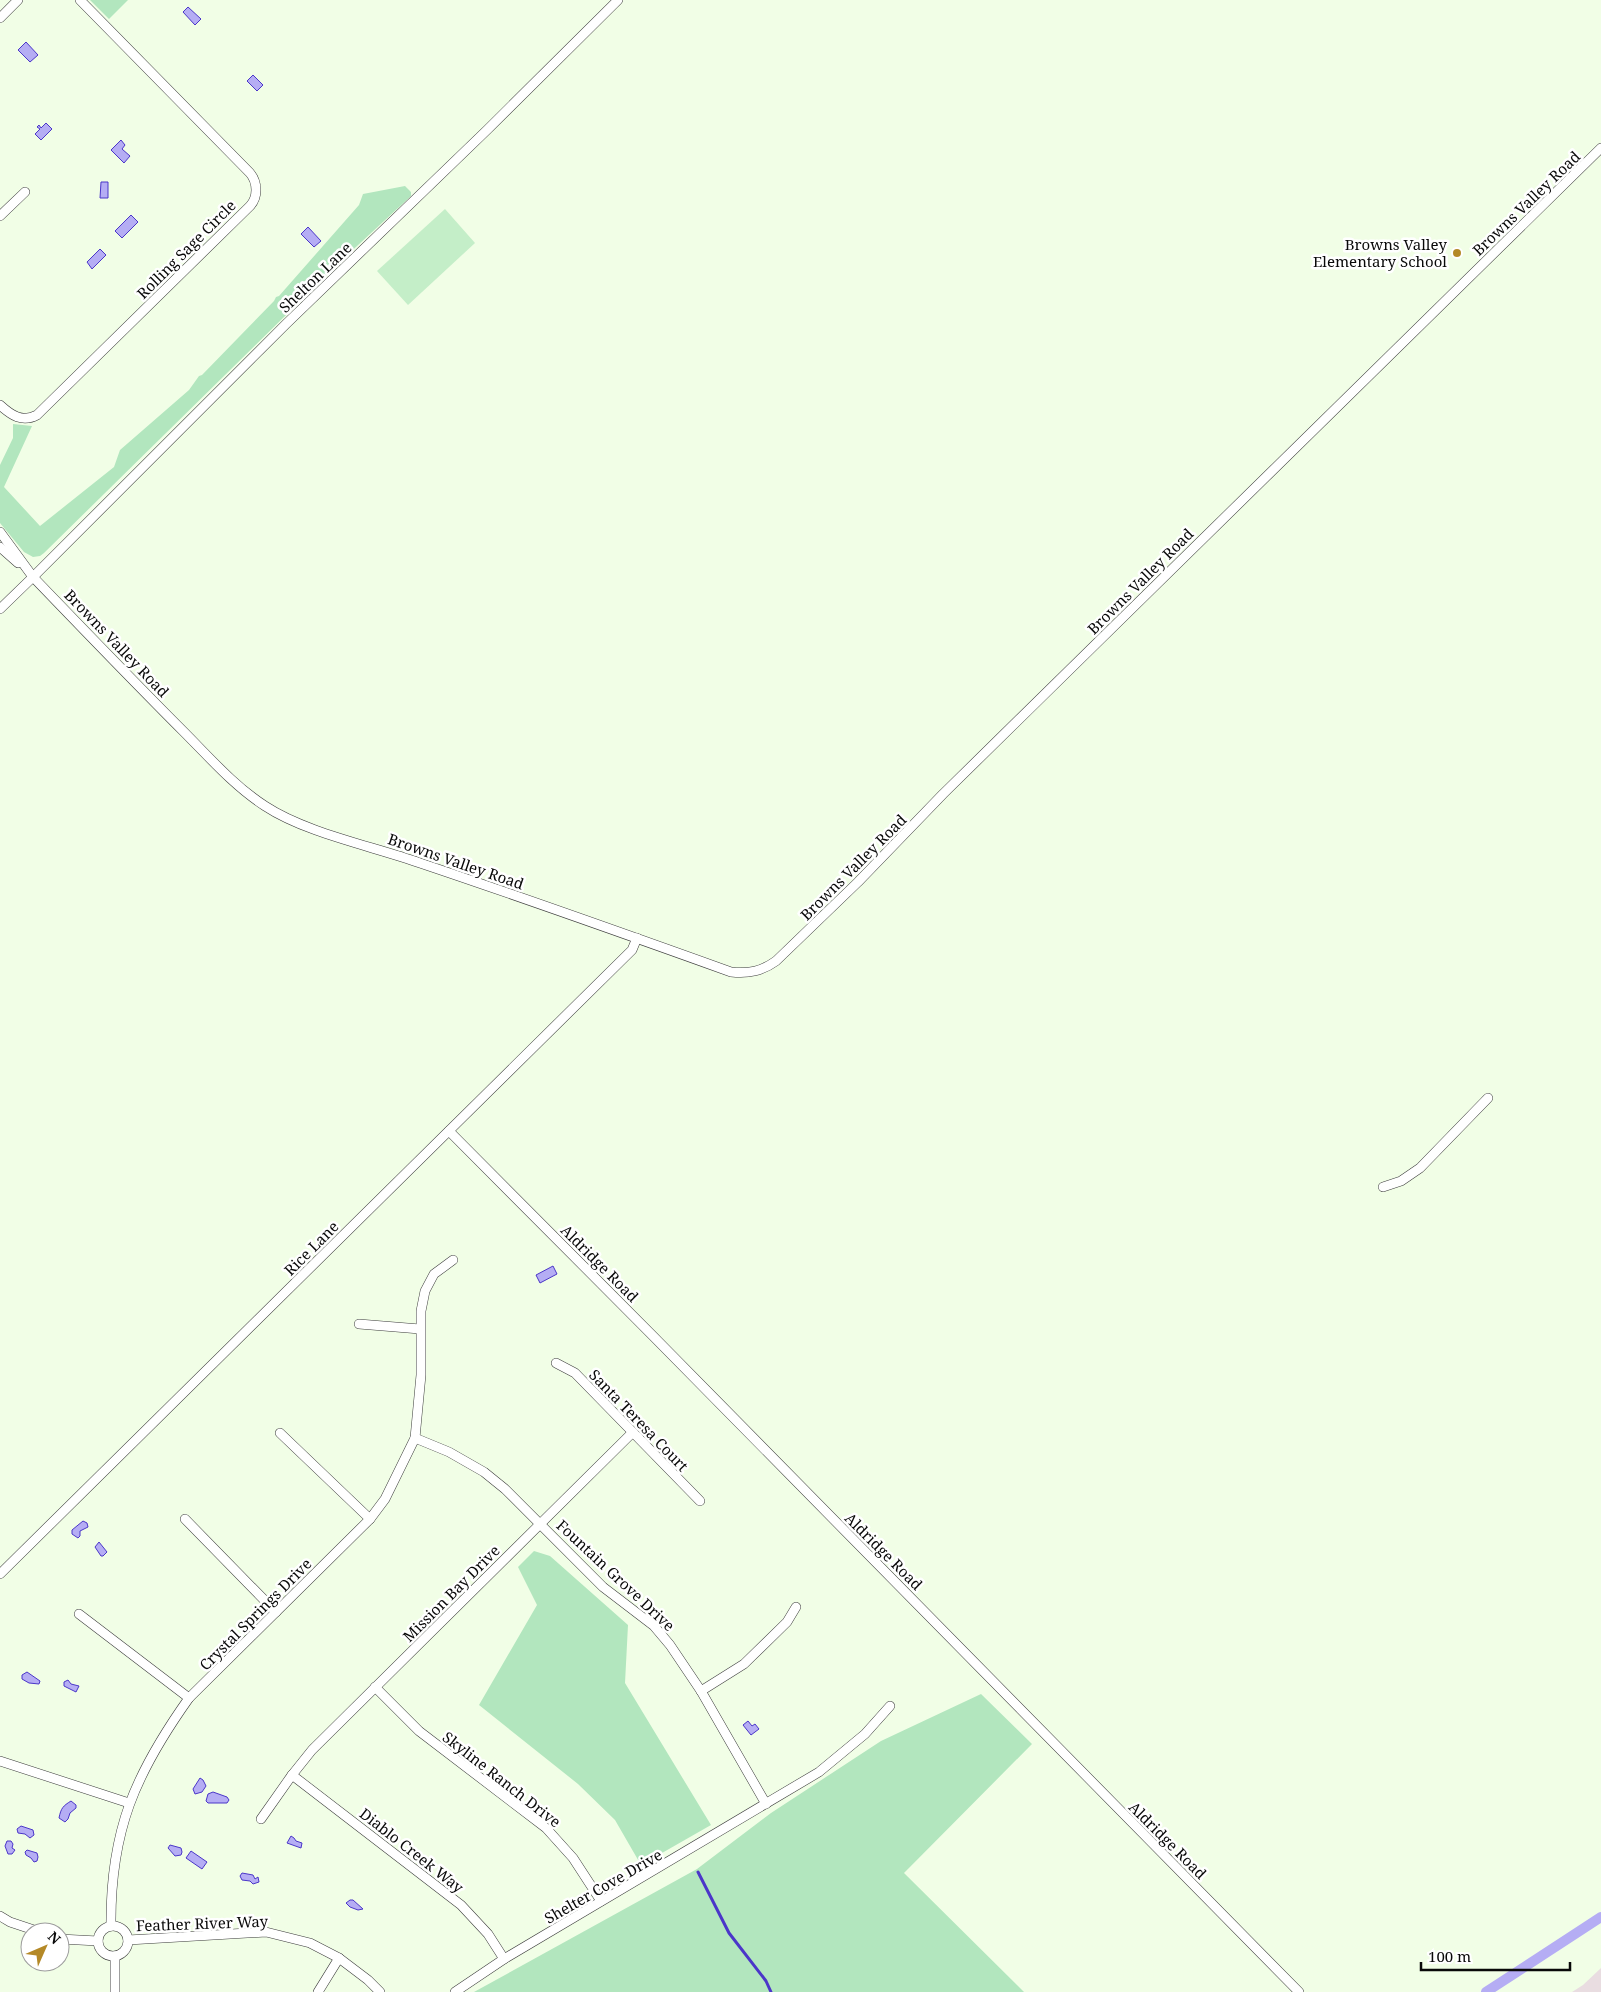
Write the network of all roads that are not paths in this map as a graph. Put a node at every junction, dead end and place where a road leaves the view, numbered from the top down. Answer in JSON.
{"nodes":[{"id":1,"x":18,"y":0,"type":"edge"},
{"id":2,"x":80,"y":0,"type":"edge"},
{"id":3,"x":618,"y":0,"type":"edge"},
{"id":4,"x":0,"y":18,"type":"edge"},
{"id":5,"x":1601,"y":148,"type":"edge"},
{"id":6,"x":25,"y":192,"type":"dead end"},
{"id":7,"x":0,"y":216,"type":"edge"},
{"id":8,"x":0,"y":405,"type":"edge"},
{"id":9,"x":0,"y":532,"type":"edge"},
{"id":10,"x":0,"y":547,"type":"edge"},
{"id":11,"x":34,"y":577,"type":"junction"},
{"id":12,"x":0,"y":609,"type":"edge"},
{"id":13,"x":636,"y":938,"type":"junction"},
{"id":14,"x":1488,"y":1098,"type":"dead end"},
{"id":15,"x":449,"y":1131,"type":"junction"},
{"id":16,"x":1383,"y":1187,"type":"dead end"},
{"id":17,"x":452,"y":1260,"type":"dead end"},
{"id":18,"x":359,"y":1324,"type":"dead end"},
{"id":19,"x":420,"y":1329,"type":"junction"},
{"id":20,"x":556,"y":1363,"type":"dead end"},
{"id":21,"x":280,"y":1432,"type":"dead end"},
{"id":22,"x":632,"y":1433,"type":"junction"},
{"id":23,"x":415,"y":1438,"type":"junction"},
{"id":24,"x":700,"y":1501,"type":"dead end"},
{"id":25,"x":185,"y":1519,"type":"dead end"},
{"id":26,"x":370,"y":1519,"type":"junction"},
{"id":27,"x":540,"y":1524,"type":"junction"},
{"id":28,"x":0,"y":1574,"type":"edge"},
{"id":29,"x":796,"y":1607,"type":"dead end"},
{"id":30,"x":276,"y":1612,"type":"junction"},
{"id":31,"x":79,"y":1614,"type":"dead end"},
{"id":32,"x":375,"y":1687,"type":"junction"},
{"id":33,"x":701,"y":1691,"type":"junction"},
{"id":34,"x":189,"y":1698,"type":"junction"},
{"id":35,"x":890,"y":1706,"type":"dead end"},
{"id":36,"x":0,"y":1761,"type":"edge"},
{"id":37,"x":292,"y":1775,"type":"junction"},
{"id":38,"x":129,"y":1803,"type":"junction"},
{"id":39,"x":766,"y":1804,"type":"junction"},
{"id":40,"x":260,"y":1819,"type":"dead end"},
{"id":41,"x":601,"y":1901,"type":"junction"},
{"id":42,"x":0,"y":1916,"type":"edge"},
{"id":43,"x":20,"y":1925,"type":"edge"},
{"id":44,"x":111,"y":1926,"type":"junction"},
{"id":45,"x":70,"y":1940,"type":"edge"},
{"id":46,"x":128,"y":1940,"type":"junction"},
{"id":47,"x":98,"y":1941,"type":"junction"},
{"id":48,"x":115,"y":1956,"type":"junction"},
{"id":49,"x":339,"y":1958,"type":"junction"},
{"id":50,"x":504,"y":1959,"type":"junction"},
{"id":51,"x":115,"y":1992,"type":"edge"},
{"id":52,"x":318,"y":1992,"type":"edge"},
{"id":53,"x":380,"y":1992,"type":"edge"},
{"id":54,"x":454,"y":1992,"type":"edge"},
{"id":55,"x":1299,"y":1992,"type":"edge"}],
"edges":[{"from":1,"to":4,"type":"street"},
{"from":2,"to":8,"type":"street","name":"Rolling Sage Circle"},
{"from":3,"to":11,"type":"street","name":"Shelton Lane"},
{"from":5,"to":13,"type":"street","name":"Browns Valley Road"},
{"from":6,"to":7,"type":"street"},
{"from":9,"to":11,"type":"street"},
{"from":10,"to":11,"type":"street"},
{"from":11,"to":12,"type":"street"},
{"from":11,"to":13,"type":"street","name":"Browns Valley Road"},
{"from":13,"to":15,"type":"street","name":"Rice Lane"},
{"from":14,"to":16,"type":"street"},
{"from":15,"to":28,"type":"street","name":"Rice Lane"},
{"from":15,"to":55,"type":"street","name":"Aldridge Road"},
{"from":17,"to":19,"type":"street","name":"Crystal Springs Drive"},
{"from":18,"to":19,"type":"street"},
{"from":19,"to":23,"type":"street","name":"Crystal Springs Drive"},
{"from":20,"to":22,"type":"street","name":"Santa Teresa Court"},
{"from":21,"to":26,"type":"street"},
{"from":22,"to":24,"type":"street","name":"Santa Teresa Court"},
{"from":22,"to":27,"type":"street","name":"Mission Bay Drive"},
{"from":23,"to":26,"type":"street","name":"Crystal Springs Drive"},
{"from":23,"to":27,"type":"street","name":"Fountain Grove Drive"},
{"from":25,"to":30,"type":"street"},
{"from":26,"to":30,"type":"street","name":"Crystal Springs Drive"},
{"from":27,"to":32,"type":"street","name":"Mission Bay Drive"},
{"from":27,"to":33,"type":"street","name":"Fountain Grove Drive"},
{"from":29,"to":33,"type":"street"},
{"from":30,"to":34,"type":"street","name":"Crystal Springs Drive"},
{"from":31,"to":34,"type":"street"},
{"from":32,"to":37,"type":"street","name":"Mission Bay Drive"},
{"from":32,"to":41,"type":"street","name":"Skyline Ranch Drive"},
{"from":33,"to":39,"type":"street","name":"Fountain Grove Drive"},
{"from":34,"to":38,"type":"street","name":"Crystal Springs Drive"},
{"from":35,"to":39,"type":"street","name":"Shelter Cove Drive"},
{"from":36,"to":38,"type":"street"},
{"from":37,"to":40,"type":"street","name":"Mission Bay Drive"},
{"from":37,"to":50,"type":"street","name":"Diablo Creek Way"},
{"from":38,"to":44,"type":"street","name":"Crystal Springs Drive"},
{"from":39,"to":41,"type":"street","name":"Shelter Cove Drive"},
{"from":41,"to":50,"type":"street","name":"Shelter Cove Drive"},
{"from":42,"to":43,"type":"street"},
{"from":44,"to":46,"type":"street"},
{"from":44,"to":47,"type":"street"},
{"from":45,"to":47,"type":"street"},
{"from":46,"to":48,"type":"street"},
{"from":46,"to":49,"type":"street","name":"Feather River Way"},
{"from":47,"to":48,"type":"street"},
{"from":48,"to":51,"type":"street"},
{"from":49,"to":52,"type":"street"},
{"from":49,"to":53,"type":"street","name":"Feather River Way"},
{"from":50,"to":54,"type":"street","name":"Shelter Cove Drive"}]}
